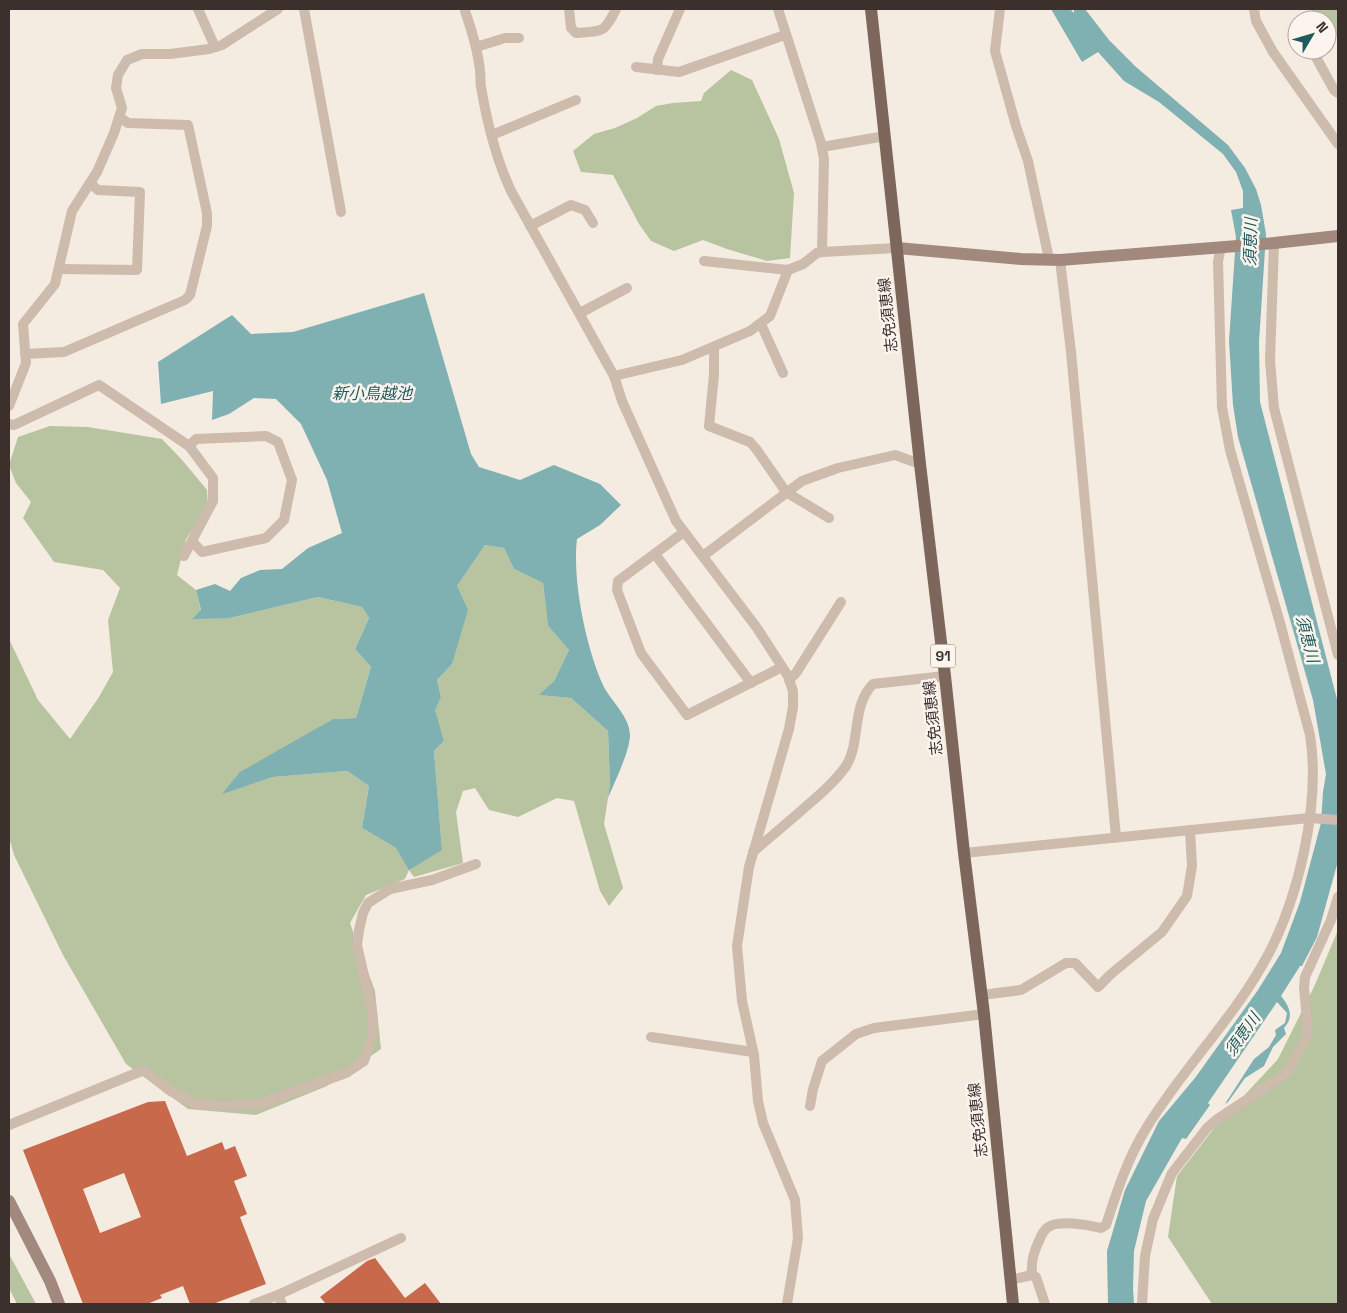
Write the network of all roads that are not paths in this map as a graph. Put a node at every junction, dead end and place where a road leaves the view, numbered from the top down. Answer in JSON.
{"nodes":[{"id":1,"x":198,"y":9,"type":"edge"},
{"id":2,"x":278,"y":9,"type":"edge"},
{"id":3,"x":304,"y":9,"type":"edge"},
{"id":4,"x":569,"y":9,"type":"edge"},
{"id":5,"x":616,"y":9,"type":"edge"},
{"id":6,"x":680,"y":9,"type":"edge"},
{"id":7,"x":778,"y":9,"type":"edge"},
{"id":8,"x":871,"y":9,"type":"edge"},
{"id":9,"x":1000,"y":9,"type":"edge"},
{"id":10,"x":1254,"y":9,"type":"edge"},
{"id":11,"x":464,"y":10,"type":"edge"},
{"id":12,"x":785,"y":35,"type":"junction"},
{"id":13,"x":519,"y":38,"type":"dead end"},
{"id":14,"x":215,"y":47,"type":"junction"},
{"id":15,"x":476,"y":47,"type":"junction"},
{"id":16,"x":1318,"y":60,"type":"edge"},
{"id":17,"x":636,"y":67,"type":"dead end"},
{"id":18,"x":658,"y":70,"type":"junction"},
{"id":19,"x":1338,"y":94,"type":"edge"},
{"id":20,"x":576,"y":100,"type":"dead end"},
{"id":21,"x":119,"y":117,"type":"junction"},
{"id":22,"x":492,"y":135,"type":"junction"},
{"id":23,"x":885,"y":136,"type":"junction"},
{"id":24,"x":1338,"y":144,"type":"edge"},
{"id":25,"x":822,"y":147,"type":"junction"},
{"id":26,"x":90,"y":184,"type":"junction"},
{"id":27,"x":342,"y":212,"type":"dead end"},
{"id":28,"x":593,"y":223,"type":"dead end"},
{"id":29,"x":530,"y":226,"type":"junction"},
{"id":30,"x":1338,"y":236,"type":"edge"},
{"id":31,"x":1272,"y":242,"type":"junction"},
{"id":32,"x":1225,"y":246,"type":"junction"},
{"id":33,"x":897,"y":248,"type":"junction"},
{"id":34,"x":822,"y":252,"type":"junction"},
{"id":35,"x":1055,"y":259,"type":"junction"},
{"id":36,"x":704,"y":261,"type":"dead end"},
{"id":37,"x":59,"y":269,"type":"junction"},
{"id":38,"x":788,"y":270,"type":"junction"},
{"id":39,"x":627,"y":288,"type":"dead end"},
{"id":40,"x":580,"y":313,"type":"junction"},
{"id":41,"x":761,"y":324,"type":"junction"},
{"id":42,"x":714,"y":348,"type":"junction"},
{"id":43,"x":25,"y":354,"type":"junction"},
{"id":44,"x":783,"y":373,"type":"dead end"},
{"id":45,"x":614,"y":376,"type":"junction"},
{"id":46,"x":9,"y":406,"type":"edge"},
{"id":47,"x":9,"y":424,"type":"edge"},
{"id":48,"x":189,"y":446,"type":"junction"},
{"id":49,"x":920,"y":464,"type":"junction"},
{"id":50,"x":786,"y":492,"type":"junction"},
{"id":51,"x":829,"y":518,"type":"dead end"},
{"id":52,"x":684,"y":532,"type":"junction"},
{"id":53,"x":192,"y":541,"type":"junction"},
{"id":54,"x":655,"y":554,"type":"junction"},
{"id":55,"x":184,"y":556,"type":"dead end"},
{"id":56,"x":703,"y":556,"type":"junction"},
{"id":57,"x":841,"y":602,"type":"dead end"},
{"id":58,"x":1335,"y":627,"type":"edge"},
{"id":59,"x":1338,"y":654,"type":"edge"},
{"id":60,"x":782,"y":667,"type":"junction"},
{"id":61,"x":945,"y":676,"type":"junction"},
{"id":62,"x":789,"y":680,"type":"junction"},
{"id":63,"x":751,"y":683,"type":"junction"},
{"id":64,"x":1309,"y":818,"type":"junction"},
{"id":65,"x":1338,"y":820,"type":"edge"},
{"id":66,"x":1190,"y":830,"type":"junction"},
{"id":67,"x":1116,"y":837,"type":"junction"},
{"id":68,"x":753,"y":852,"type":"junction"},
{"id":69,"x":964,"y":853,"type":"junction"},
{"id":70,"x":476,"y":864,"type":"dead end"},
{"id":71,"x":1338,"y":897,"type":"edge"},
{"id":72,"x":982,"y":995,"type":"junction"},
{"id":73,"x":984,"y":1014,"type":"junction"},
{"id":74,"x":651,"y":1037,"type":"dead end"},
{"id":75,"x":753,"y":1052,"type":"junction"},
{"id":76,"x":810,"y":1106,"type":"dead end"},
{"id":77,"x":9,"y":1124,"type":"edge"},
{"id":78,"x":9,"y":1201,"type":"edge"},
{"id":79,"x":402,"y":1238,"type":"dead end"},
{"id":80,"x":1032,"y":1276,"type":"junction"},
{"id":81,"x":1010,"y":1280,"type":"junction"},
{"id":82,"x":280,"y":1299,"type":"edge"},
{"id":83,"x":58,"y":1304,"type":"edge"},
{"id":84,"x":254,"y":1304,"type":"edge"},
{"id":85,"x":787,"y":1304,"type":"edge"},
{"id":86,"x":1012,"y":1304,"type":"edge"},
{"id":87,"x":1045,"y":1304,"type":"edge"},
{"id":88,"x":1142,"y":1304,"type":"edge"}],
"edges":[{"from":1,"to":14,"type":"street"},
{"from":2,"to":14,"type":"street"},
{"from":3,"to":27,"type":"street"},
{"from":4,"to":5,"type":"street"},
{"from":6,"to":18,"type":"street"},
{"from":7,"to":12,"type":"street"},
{"from":8,"to":23,"type":"main road","name":"志免須恵線","number":"91"},
{"from":9,"to":35,"type":"street"},
{"from":10,"to":24,"type":"street"},
{"from":11,"to":15,"type":"street"},
{"from":12,"to":18,"type":"street"},
{"from":12,"to":25,"type":"street"},
{"from":13,"to":15,"type":"street"},
{"from":14,"to":21,"type":"street"},
{"from":15,"to":22,"type":"street"},
{"from":16,"to":19,"type":"street"},
{"from":17,"to":18,"type":"street"},
{"from":20,"to":22,"type":"street"},
{"from":21,"to":26,"type":"street"},
{"from":21,"to":43,"type":"street"},
{"from":22,"to":29,"type":"street"},
{"from":23,"to":25,"type":"street"},
{"from":23,"to":33,"type":"main road","name":"志免須恵線","number":"91"},
{"from":25,"to":34,"type":"street"},
{"from":26,"to":37,"type":"street"},
{"from":26,"to":37,"type":"street"},
{"from":28,"to":29,"type":"street"},
{"from":29,"to":40,"type":"street"},
{"from":30,"to":31,"type":"street"},
{"from":31,"to":32,"type":"street"},
{"from":31,"to":58,"type":"street"},
{"from":32,"to":35,"type":"street"},
{"from":32,"to":64,"type":"street"},
{"from":33,"to":34,"type":"street"},
{"from":33,"to":35,"type":"street"},
{"from":33,"to":49,"type":"main road","name":"志免須恵線","number":"91"},
{"from":34,"to":38,"type":"street"},
{"from":35,"to":67,"type":"street"},
{"from":36,"to":38,"type":"street"},
{"from":37,"to":43,"type":"street"},
{"from":38,"to":41,"type":"street"},
{"from":39,"to":40,"type":"street"},
{"from":40,"to":45,"type":"street"},
{"from":41,"to":42,"type":"street"},
{"from":41,"to":44,"type":"street"},
{"from":42,"to":45,"type":"street"},
{"from":42,"to":50,"type":"street"},
{"from":43,"to":46,"type":"street"},
{"from":45,"to":52,"type":"street"},
{"from":47,"to":48,"type":"street"},
{"from":48,"to":53,"type":"street"},
{"from":48,"to":53,"type":"street"},
{"from":49,"to":50,"type":"street"},
{"from":49,"to":61,"type":"main road","name":"志免須恵線","number":"91"},
{"from":50,"to":51,"type":"street"},
{"from":50,"to":56,"type":"street"},
{"from":52,"to":54,"type":"street"},
{"from":52,"to":56,"type":"street"},
{"from":53,"to":55,"type":"street"},
{"from":54,"to":63,"type":"street"},
{"from":54,"to":63,"type":"street"},
{"from":56,"to":60,"type":"street"},
{"from":57,"to":62,"type":"street"},
{"from":58,"to":59,"type":"street"},
{"from":60,"to":62,"type":"street"},
{"from":60,"to":63,"type":"street"},
{"from":61,"to":68,"type":"street"},
{"from":61,"to":69,"type":"main road","name":"志免須恵線","number":"91"},
{"from":62,"to":68,"type":"street"},
{"from":64,"to":65,"type":"street"},
{"from":64,"to":66,"type":"street"},
{"from":64,"to":80,"type":"street"},
{"from":66,"to":67,"type":"street"},
{"from":66,"to":72,"type":"street"},
{"from":67,"to":69,"type":"street"},
{"from":68,"to":75,"type":"street"},
{"from":69,"to":72,"type":"main road","name":"志免須恵線","number":"91"},
{"from":70,"to":77,"type":"street"},
{"from":71,"to":88,"type":"street"},
{"from":72,"to":73,"type":"main road","name":"志免須恵線","number":"91"},
{"from":73,"to":76,"type":"street"},
{"from":73,"to":81,"type":"main road","name":"志免須恵線","number":"91"},
{"from":74,"to":75,"type":"street"},
{"from":75,"to":85,"type":"street"},
{"from":78,"to":83,"type":"street"},
{"from":79,"to":82,"type":"street"},
{"from":80,"to":81,"type":"street"},
{"from":80,"to":87,"type":"street"},
{"from":81,"to":86,"type":"main road","name":"志免須恵線","number":"91"},
{"from":82,"to":84,"type":"street"}]}
